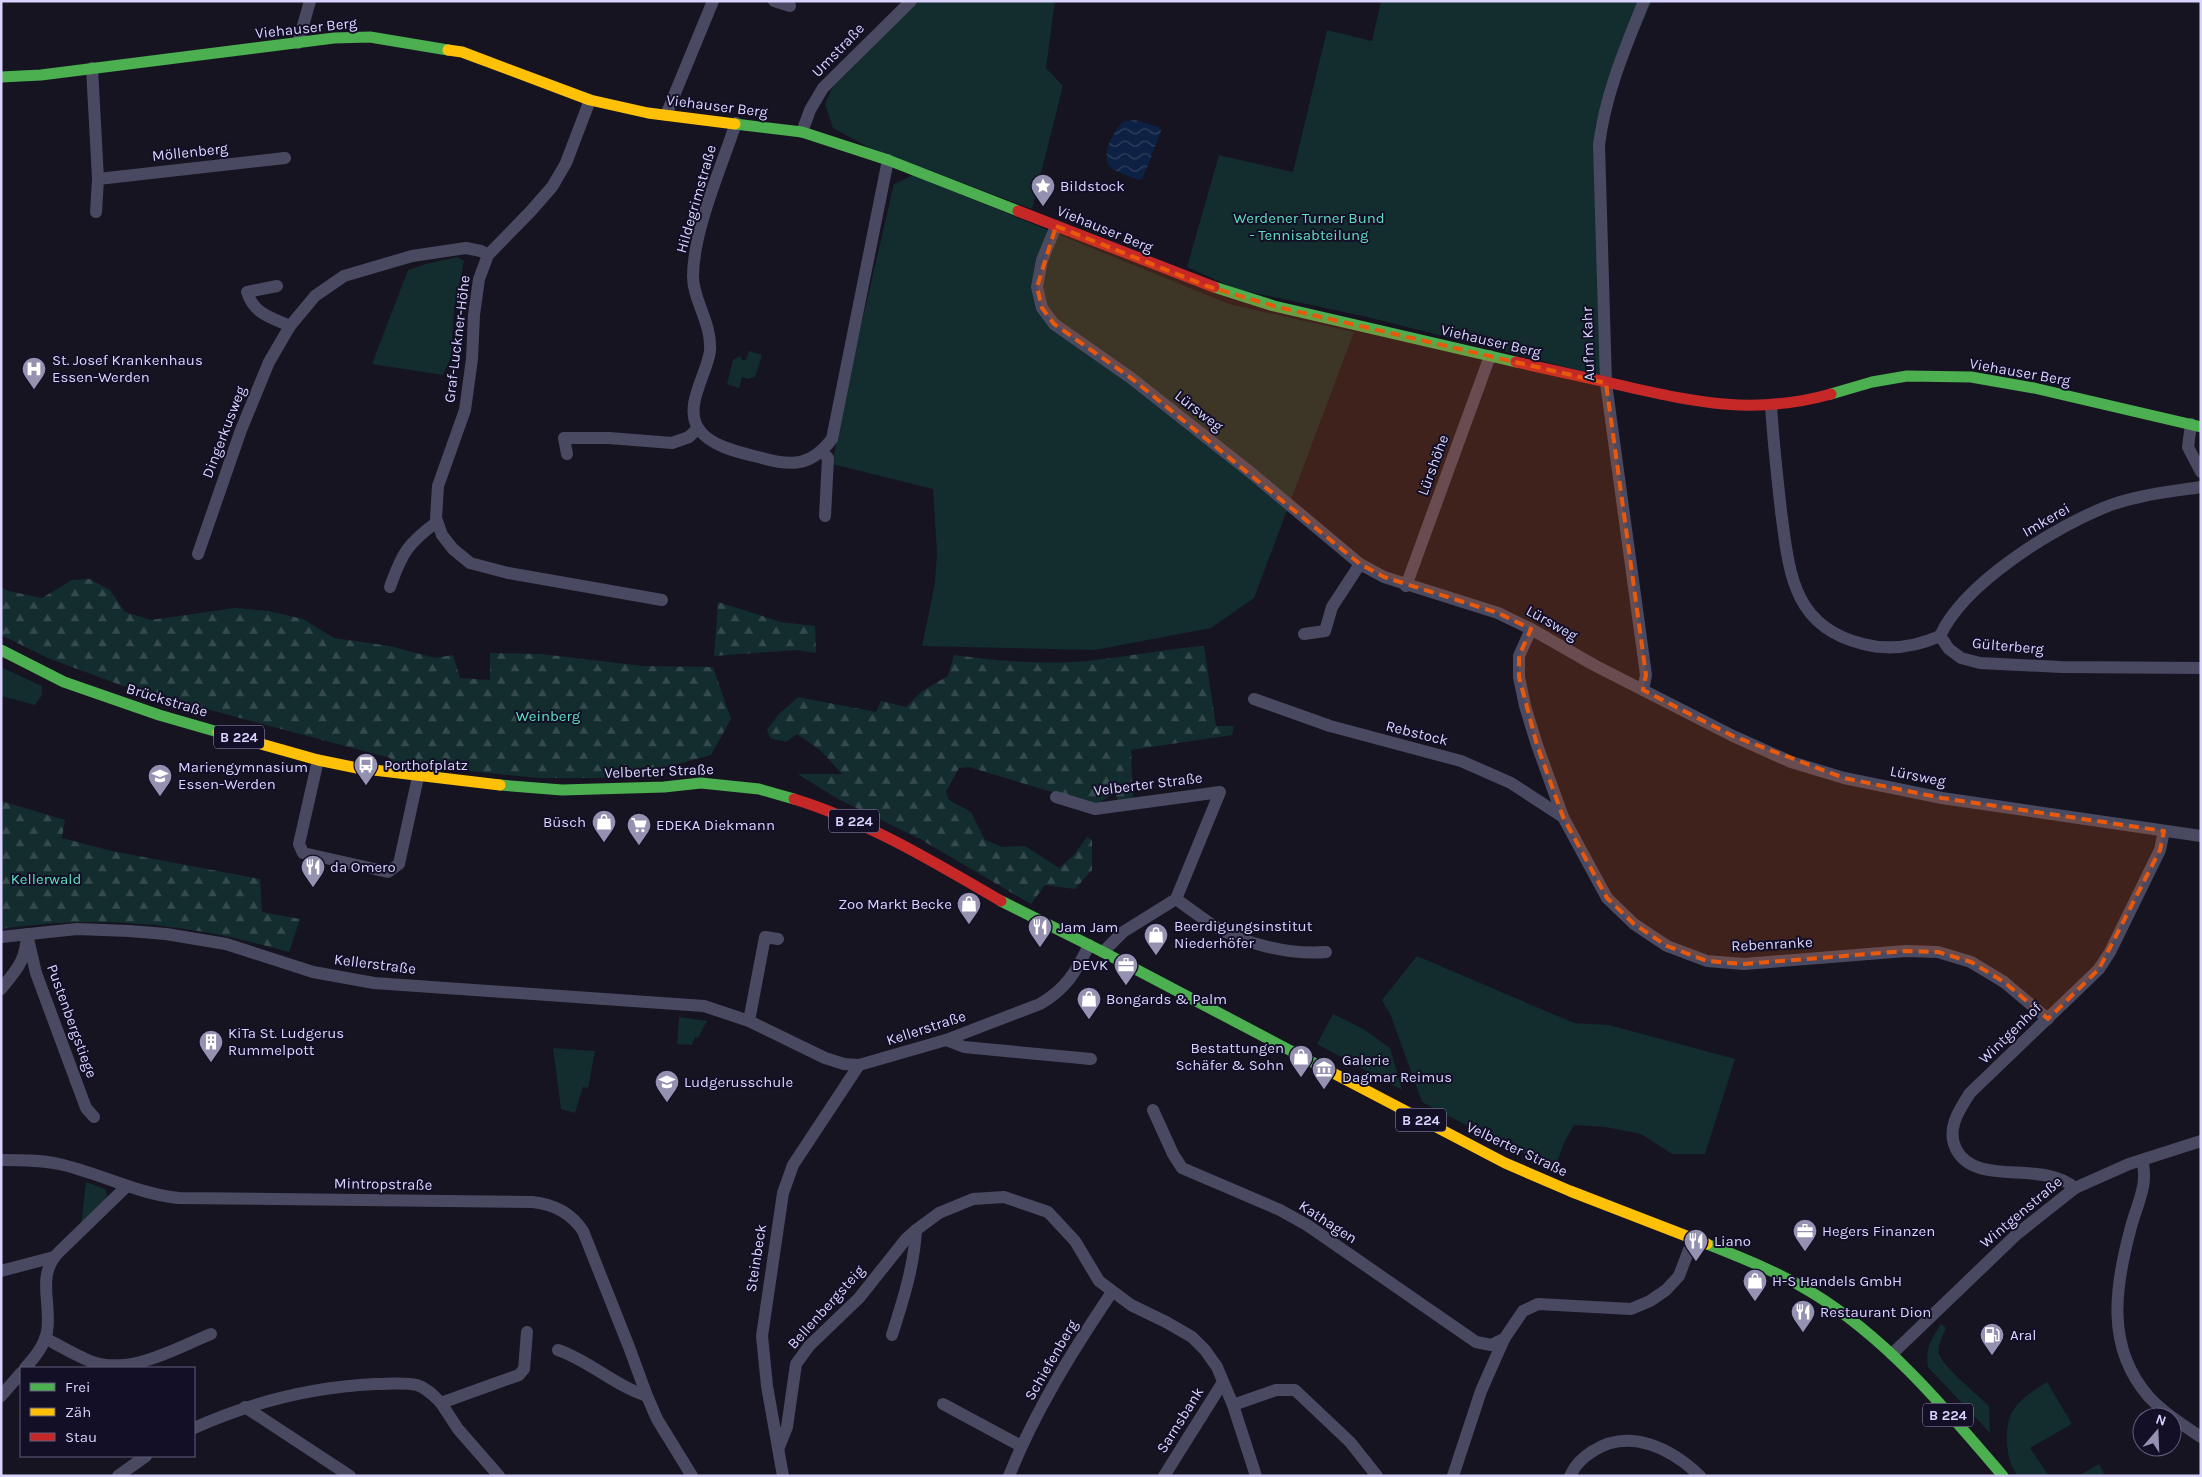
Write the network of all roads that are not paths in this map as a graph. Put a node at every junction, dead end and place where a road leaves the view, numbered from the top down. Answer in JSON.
{"nodes":[{"id":1,"x":310,"y":1,"type":"edge"},
{"id":2,"x":713,"y":1,"type":"edge"},
{"id":3,"x":774,"y":1,"type":"edge"},
{"id":4,"x":912,"y":1,"type":"edge"},
{"id":5,"x":1644,"y":1,"type":"edge"},
{"id":6,"x":790,"y":6,"type":"dead end"},
{"id":7,"x":298,"y":43,"type":"junction"},
{"id":8,"x":92,"y":68,"type":"junction"},
{"id":9,"x":1,"y":77,"type":"edge"},
{"id":10,"x":590,"y":100,"type":"junction"},
{"id":11,"x":666,"y":115,"type":"junction"},
{"id":12,"x":736,"y":123,"type":"junction"},
{"id":13,"x":802,"y":132,"type":"junction"},
{"id":14,"x":285,"y":158,"type":"dead end"},
{"id":15,"x":888,"y":160,"type":"junction"},
{"id":16,"x":98,"y":179,"type":"junction"},
{"id":17,"x":96,"y":212,"type":"dead end"},
{"id":18,"x":1056,"y":226,"type":"junction"},
{"id":19,"x":488,"y":255,"type":"junction"},
{"id":20,"x":278,"y":286,"type":"dead end"},
{"id":21,"x":290,"y":326,"type":"junction"},
{"id":22,"x":1490,"y":356,"type":"junction"},
{"id":23,"x":1606,"y":383,"type":"junction"},
{"id":24,"x":1771,"y":405,"type":"junction"},
{"id":25,"x":2196,"y":425,"type":"edge"},
{"id":26,"x":698,"y":428,"type":"junction"},
{"id":27,"x":822,"y":452,"type":"junction"},
{"id":28,"x":567,"y":454,"type":"dead end"},
{"id":29,"x":2201,"y":472,"type":"edge"},
{"id":30,"x":2201,"y":486,"type":"edge"},
{"id":31,"x":825,"y":516,"type":"dead end"},
{"id":32,"x":437,"y":522,"type":"junction"},
{"id":33,"x":198,"y":554,"type":"dead end"},
{"id":34,"x":1360,"y":564,"type":"junction"},
{"id":35,"x":1406,"y":586,"type":"junction"},
{"id":36,"x":390,"y":587,"type":"dead end"},
{"id":37,"x":662,"y":600,"type":"dead end"},
{"id":38,"x":1532,"y":629,"type":"junction"},
{"id":39,"x":1304,"y":634,"type":"dead end"},
{"id":40,"x":1940,"y":636,"type":"junction"},
{"id":41,"x":1,"y":650,"type":"edge"},
{"id":42,"x":2201,"y":668,"type":"edge"},
{"id":43,"x":1643,"y":690,"type":"junction"},
{"id":44,"x":1254,"y":700,"type":"dead end"},
{"id":45,"x":318,"y":760,"type":"junction"},
{"id":46,"x":418,"y":777,"type":"junction"},
{"id":47,"x":1056,"y":797,"type":"dead end"},
{"id":48,"x":1563,"y":817,"type":"junction"},
{"id":49,"x":2164,"y":831,"type":"junction"},
{"id":50,"x":2201,"y":836,"type":"edge"},
{"id":51,"x":1176,"y":899,"type":"junction"},
{"id":52,"x":27,"y":934,"type":"junction"},
{"id":53,"x":1,"y":937,"type":"edge"},
{"id":54,"x":778,"y":939,"type":"dead end"},
{"id":55,"x":1089,"y":946,"type":"junction"},
{"id":56,"x":1103,"y":952,"type":"junction"},
{"id":57,"x":1326,"y":952,"type":"dead end"},
{"id":58,"x":1,"y":989,"type":"edge"},
{"id":59,"x":2048,"y":1019,"type":"junction"},
{"id":60,"x":749,"y":1021,"type":"junction"},
{"id":61,"x":946,"y":1040,"type":"junction"},
{"id":62,"x":1091,"y":1059,"type":"dead end"},
{"id":63,"x":859,"y":1065,"type":"junction"},
{"id":64,"x":1153,"y":1110,"type":"dead end"},
{"id":65,"x":94,"y":1117,"type":"dead end"},
{"id":66,"x":2201,"y":1141,"type":"edge"},
{"id":67,"x":1,"y":1160,"type":"edge"},
{"id":68,"x":2142,"y":1160,"type":"junction"},
{"id":69,"x":127,"y":1186,"type":"junction"},
{"id":70,"x":2075,"y":1188,"type":"junction"},
{"id":71,"x":916,"y":1230,"type":"junction"},
{"id":72,"x":1693,"y":1239,"type":"junction"},
{"id":73,"x":54,"y":1257,"type":"junction"},
{"id":74,"x":1,"y":1271,"type":"edge"},
{"id":75,"x":1112,"y":1292,"type":"junction"},
{"id":76,"x":527,"y":1332,"type":"dead end"},
{"id":77,"x":211,"y":1334,"type":"dead end"},
{"id":78,"x":892,"y":1335,"type":"dead end"},
{"id":79,"x":45,"y":1338,"type":"junction"},
{"id":80,"x":1504,"y":1339,"type":"junction"},
{"id":81,"x":558,"y":1350,"type":"dead end"},
{"id":82,"x":1892,"y":1354,"type":"junction"},
{"id":83,"x":26,"y":1367,"type":"edge"},
{"id":84,"x":20,"y":1374,"type":"edge"},
{"id":85,"x":1223,"y":1382,"type":"junction"},
{"id":86,"x":1,"y":1396,"type":"edge"},
{"id":87,"x":646,"y":1396,"type":"junction"},
{"id":88,"x":441,"y":1403,"type":"junction"},
{"id":89,"x":943,"y":1404,"type":"dead end"},
{"id":90,"x":1233,"y":1405,"type":"junction"},
{"id":91,"x":245,"y":1407,"type":"junction"},
{"id":92,"x":195,"y":1428,"type":"edge"},
{"id":93,"x":2201,"y":1437,"type":"edge"},
{"id":94,"x":1021,"y":1446,"type":"junction"},
{"id":95,"x":779,"y":1447,"type":"junction"},
{"id":96,"x":145,"y":1457,"type":"edge"},
{"id":97,"x":124,"y":1474,"type":"edge"},
{"id":98,"x":350,"y":1476,"type":"edge"},
{"id":99,"x":499,"y":1476,"type":"edge"},
{"id":100,"x":692,"y":1476,"type":"edge"},
{"id":101,"x":784,"y":1476,"type":"edge"},
{"id":102,"x":1009,"y":1476,"type":"edge"},
{"id":103,"x":1164,"y":1476,"type":"edge"},
{"id":104,"x":1256,"y":1476,"type":"edge"},
{"id":105,"x":1377,"y":1476,"type":"edge"},
{"id":106,"x":1453,"y":1476,"type":"edge"},
{"id":107,"x":1570,"y":1476,"type":"edge"},
{"id":108,"x":1700,"y":1476,"type":"edge"},
{"id":109,"x":2003,"y":1476,"type":"edge"}],
"edges":[{"from":1,"to":7,"type":"street"},
{"from":2,"to":11,"type":"street"},
{"from":3,"to":6,"type":"street"},
{"from":4,"to":13,"type":"street","name":"Umstraße"},
{"from":5,"to":23,"type":"street","name":"Auf'm Kahr"},
{"from":7,"to":8,"type":"street","name":"Viehauser Berg"},
{"from":7,"to":10,"type":"street","name":"Viehauser Berg"},
{"from":8,"to":9,"type":"street","name":"Viehauser Berg"},
{"from":8,"to":16,"type":"street"},
{"from":10,"to":11,"type":"street","name":"Viehauser Berg"},
{"from":10,"to":19,"type":"street","name":"Graf-Luckner-Höhe"},
{"from":11,"to":12,"type":"street","name":"Viehauser Berg"},
{"from":12,"to":13,"type":"street","name":"Viehauser Berg"},
{"from":12,"to":26,"type":"street","name":"Hildegrimstraße"},
{"from":13,"to":15,"type":"street","name":"Viehauser Berg"},
{"from":14,"to":16,"type":"street","name":"Möllenberg"},
{"from":15,"to":18,"type":"street","name":"Viehauser Berg"},
{"from":15,"to":27,"type":"street"},
{"from":16,"to":17,"type":"street"},
{"from":18,"to":22,"type":"street","name":"Viehauser Berg"},
{"from":18,"to":34,"type":"street","name":"Lürsweg"},
{"from":19,"to":21,"type":"street","name":"Dingerkusweg"},
{"from":19,"to":32,"type":"street","name":"Graf-Luckner-Höhe"},
{"from":20,"to":21,"type":"street"},
{"from":21,"to":33,"type":"street","name":"Dingerkusweg"},
{"from":22,"to":23,"type":"street","name":"Viehauser Berg"},
{"from":22,"to":35,"type":"street","name":"Lürshöhe"},
{"from":23,"to":24,"type":"street","name":"Viehauser Berg"},
{"from":23,"to":43,"type":"street","name":"Auf'm Kahr"},
{"from":24,"to":25,"type":"street","name":"Viehauser Berg"},
{"from":24,"to":40,"type":"street"},
{"from":25,"to":29,"type":"street"},
{"from":26,"to":27,"type":"street"},
{"from":26,"to":28,"type":"street"},
{"from":27,"to":31,"type":"street"},
{"from":30,"to":40,"type":"street","name":"Imkerei"},
{"from":32,"to":36,"type":"street"},
{"from":32,"to":37,"type":"street"},
{"from":34,"to":35,"type":"street","name":"Lürsweg"},
{"from":34,"to":39,"type":"street"},
{"from":35,"to":38,"type":"street","name":"Lürsweg"},
{"from":38,"to":43,"type":"street","name":"Lürsweg"},
{"from":38,"to":48,"type":"street","name":"Rebenranke"},
{"from":40,"to":42,"type":"street","name":"Gülterberg"},
{"from":41,"to":45,"type":"street","name":"Brückstraße","number":"B 224"},
{"from":43,"to":49,"type":"street","name":"Lürsweg"},
{"from":44,"to":48,"type":"street","name":"Rebstock"},
{"from":45,"to":46,"type":"street","name":"Brückstraße","number":"B 224"},
{"from":45,"to":46,"type":"street"},
{"from":46,"to":55,"type":"street","name":"Velberter Straße","number":"B 224"},
{"from":47,"to":51,"type":"street","name":"Velberter Straße"},
{"from":48,"to":59,"type":"street","name":"Rebenranke"},
{"from":49,"to":50,"type":"street","name":"Lürsweg"},
{"from":49,"to":59,"type":"street","name":"Wintgenhof"},
{"from":51,"to":56,"type":"street"},
{"from":51,"to":57,"type":"street"},
{"from":52,"to":53,"type":"street","name":"Kellerstraße"},
{"from":52,"to":58,"type":"street"},
{"from":52,"to":60,"type":"street","name":"Kellerstraße"},
{"from":52,"to":65,"type":"street","name":"Pustenbergstiege"},
{"from":54,"to":60,"type":"street"},
{"from":55,"to":56,"type":"street","name":"Velberter Straße","number":"B 224"},
{"from":55,"to":61,"type":"street","name":"Kellerstraße"},
{"from":56,"to":72,"type":"street","name":"Velberter Straße","number":"B 224"},
{"from":59,"to":70,"type":"street","name":"Wintgenhof"},
{"from":60,"to":63,"type":"street","name":"Kellerstraße"},
{"from":61,"to":62,"type":"street"},
{"from":61,"to":63,"type":"street","name":"Kellerstraße"},
{"from":63,"to":95,"type":"street","name":"Steinbeck"},
{"from":64,"to":80,"type":"street","name":"Kathagen"},
{"from":66,"to":68,"type":"street","name":"Wintgenstraße"},
{"from":67,"to":69,"type":"street","name":"Mintropstraße"},
{"from":68,"to":70,"type":"street","name":"Wintgenstraße"},
{"from":68,"to":93,"type":"street"},
{"from":69,"to":73,"type":"street"},
{"from":69,"to":87,"type":"street","name":"Mintropstraße"},
{"from":70,"to":82,"type":"street","name":"Wintgenstraße"},
{"from":71,"to":75,"type":"street","name":"Bellenbergsteig"},
{"from":71,"to":78,"type":"street"},
{"from":71,"to":95,"type":"street","name":"Bellenbergsteig"},
{"from":72,"to":80,"type":"street"},
{"from":72,"to":82,"type":"street","name":"Velberter Straße","number":"B 224"},
{"from":73,"to":74,"type":"street"},
{"from":73,"to":79,"type":"street"},
{"from":75,"to":85,"type":"street","name":"Bellenbergsteig"},
{"from":75,"to":94,"type":"street","name":"Schiefenberg"},
{"from":76,"to":88,"type":"street"},
{"from":77,"to":79,"type":"street"},
{"from":79,"to":83,"type":"street"},
{"from":80,"to":106,"type":"street"},
{"from":81,"to":87,"type":"street"},
{"from":82,"to":109,"type":"street","number":"B 224"},
{"from":84,"to":86,"type":"street"},
{"from":85,"to":90,"type":"street","name":"Bellenbergsteig"},
{"from":85,"to":103,"type":"street","name":"Sarnsbank"},
{"from":87,"to":100,"type":"street","name":"Mintropstraße"},
{"from":88,"to":91,"type":"street"},
{"from":88,"to":99,"type":"street"},
{"from":89,"to":94,"type":"street"},
{"from":90,"to":104,"type":"street","name":"Bellenbergsteig"},
{"from":90,"to":105,"type":"street"},
{"from":91,"to":92,"type":"street"},
{"from":91,"to":98,"type":"street"},
{"from":94,"to":102,"type":"street","name":"Schiefenberg"},
{"from":95,"to":101,"type":"street","name":"Steinbeck"},
{"from":96,"to":97,"type":"street"},
{"from":107,"to":108,"type":"street"}]}
